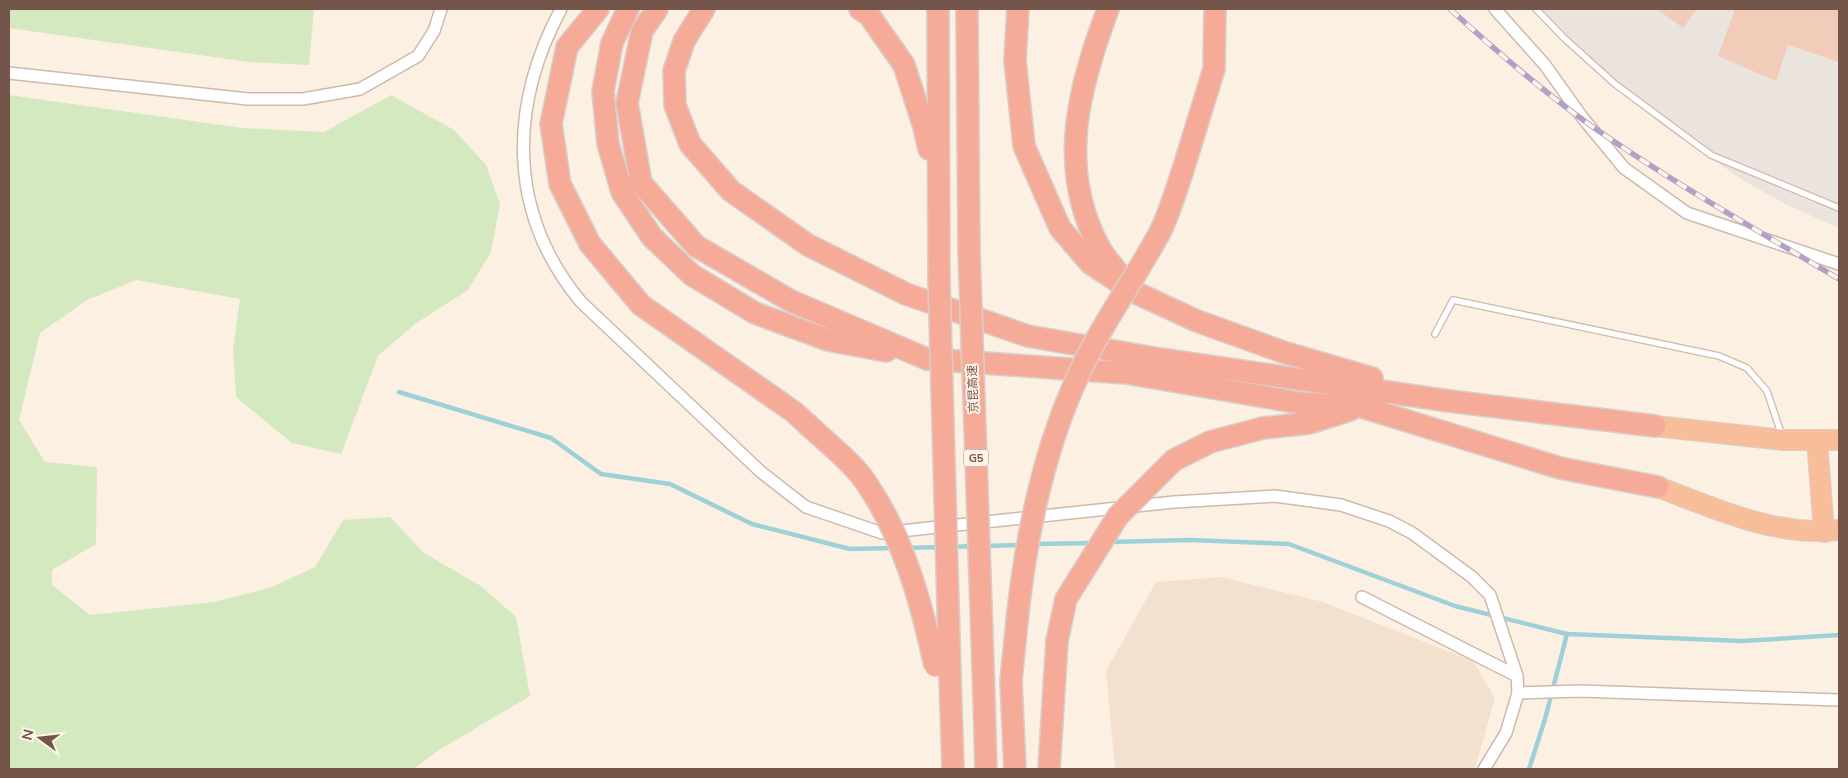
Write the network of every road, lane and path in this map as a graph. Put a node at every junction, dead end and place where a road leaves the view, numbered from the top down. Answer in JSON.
{"nodes":[{"id":1,"x":441,"y":9,"type":"edge"},
{"id":2,"x":561,"y":9,"type":"edge"},
{"id":3,"x":598,"y":9,"type":"edge"},
{"id":4,"x":628,"y":9,"type":"edge"},
{"id":5,"x":657,"y":9,"type":"edge"},
{"id":6,"x":704,"y":9,"type":"edge"},
{"id":7,"x":860,"y":9,"type":"edge"},
{"id":8,"x":938,"y":9,"type":"edge"},
{"id":9,"x":967,"y":9,"type":"edge"},
{"id":10,"x":1018,"y":9,"type":"edge"},
{"id":11,"x":1108,"y":9,"type":"edge"},
{"id":12,"x":1215,"y":9,"type":"edge"},
{"id":13,"x":1494,"y":9,"type":"edge"},
{"id":14,"x":1536,"y":9,"type":"edge"},
{"id":15,"x":9,"y":73,"type":"edge"},
{"id":16,"x":938,"y":198,"type":"junction"},
{"id":17,"x":1839,"y":208,"type":"edge"},
{"id":18,"x":1839,"y":264,"type":"edge"},
{"id":19,"x":1132,"y":291,"type":"junction"},
{"id":20,"x":1435,"y":334,"type":"dead end"},
{"id":21,"x":927,"y":359,"type":"junction"},
{"id":22,"x":1449,"y":401,"type":"junction"},
{"id":23,"x":1362,"y":407,"type":"junction"},
{"id":24,"x":1656,"y":426,"type":"joint"},
{"id":25,"x":1783,"y":440,"type":"junction"},
{"id":26,"x":1816,"y":440,"type":"junction"},
{"id":27,"x":1839,"y":440,"type":"edge"},
{"id":28,"x":1658,"y":487,"type":"joint"},
{"id":29,"x":1832,"y":531,"type":"edge"},
{"id":30,"x":1362,"y":597,"type":"dead end"},
{"id":31,"x":943,"y":671,"type":"junction"},
{"id":32,"x":1517,"y":676,"type":"junction"},
{"id":33,"x":1518,"y":693,"type":"junction"},
{"id":34,"x":1839,"y":700,"type":"edge"},
{"id":35,"x":952,"y":769,"type":"edge"},
{"id":36,"x":986,"y":769,"type":"edge"},
{"id":37,"x":1015,"y":769,"type":"edge"},
{"id":38,"x":1049,"y":769,"type":"edge"},
{"id":39,"x":1484,"y":769,"type":"edge"}],
"edges":[{"from":1,"to":15,"type":"street"},
{"from":2,"to":32,"type":"street"},
{"from":3,"to":31,"type":"highway","bridge":true},
{"from":4,"to":21,"type":"highway"},
{"from":5,"to":21,"type":"highway"},
{"from":6,"to":22,"type":"highway"},
{"from":7,"to":16,"type":"highway"},
{"from":8,"to":16,"type":"highway"},
{"from":9,"to":36,"type":"highway","name":"京昆高速","number":"G5","bridge":true},
{"from":10,"to":19,"type":"highway"},
{"from":11,"to":19,"type":"highway"},
{"from":12,"to":37,"type":"highway","bridge":true},
{"from":13,"to":18,"type":"street"},
{"from":14,"to":17,"type":"lane"},
{"from":16,"to":31,"type":"highway","bridge":true},
{"from":19,"to":22,"type":"highway"},
{"from":20,"to":25,"type":"lane"},
{"from":21,"to":23,"type":"highway"},
{"from":22,"to":24,"type":"highway"},
{"from":23,"to":28,"type":"highway"},
{"from":23,"to":38,"type":"highway","bridge":true},
{"from":24,"to":25,"type":"highway"},
{"from":25,"to":26,"type":"highway"},
{"from":26,"to":27,"type":"highway"},
{"from":26,"to":29,"type":"highway"},
{"from":28,"to":29,"type":"highway"},
{"from":30,"to":32,"type":"street"},
{"from":31,"to":35,"type":"highway"},
{"from":32,"to":33,"type":"street"},
{"from":33,"to":34,"type":"street"},
{"from":33,"to":39,"type":"street"}]}
